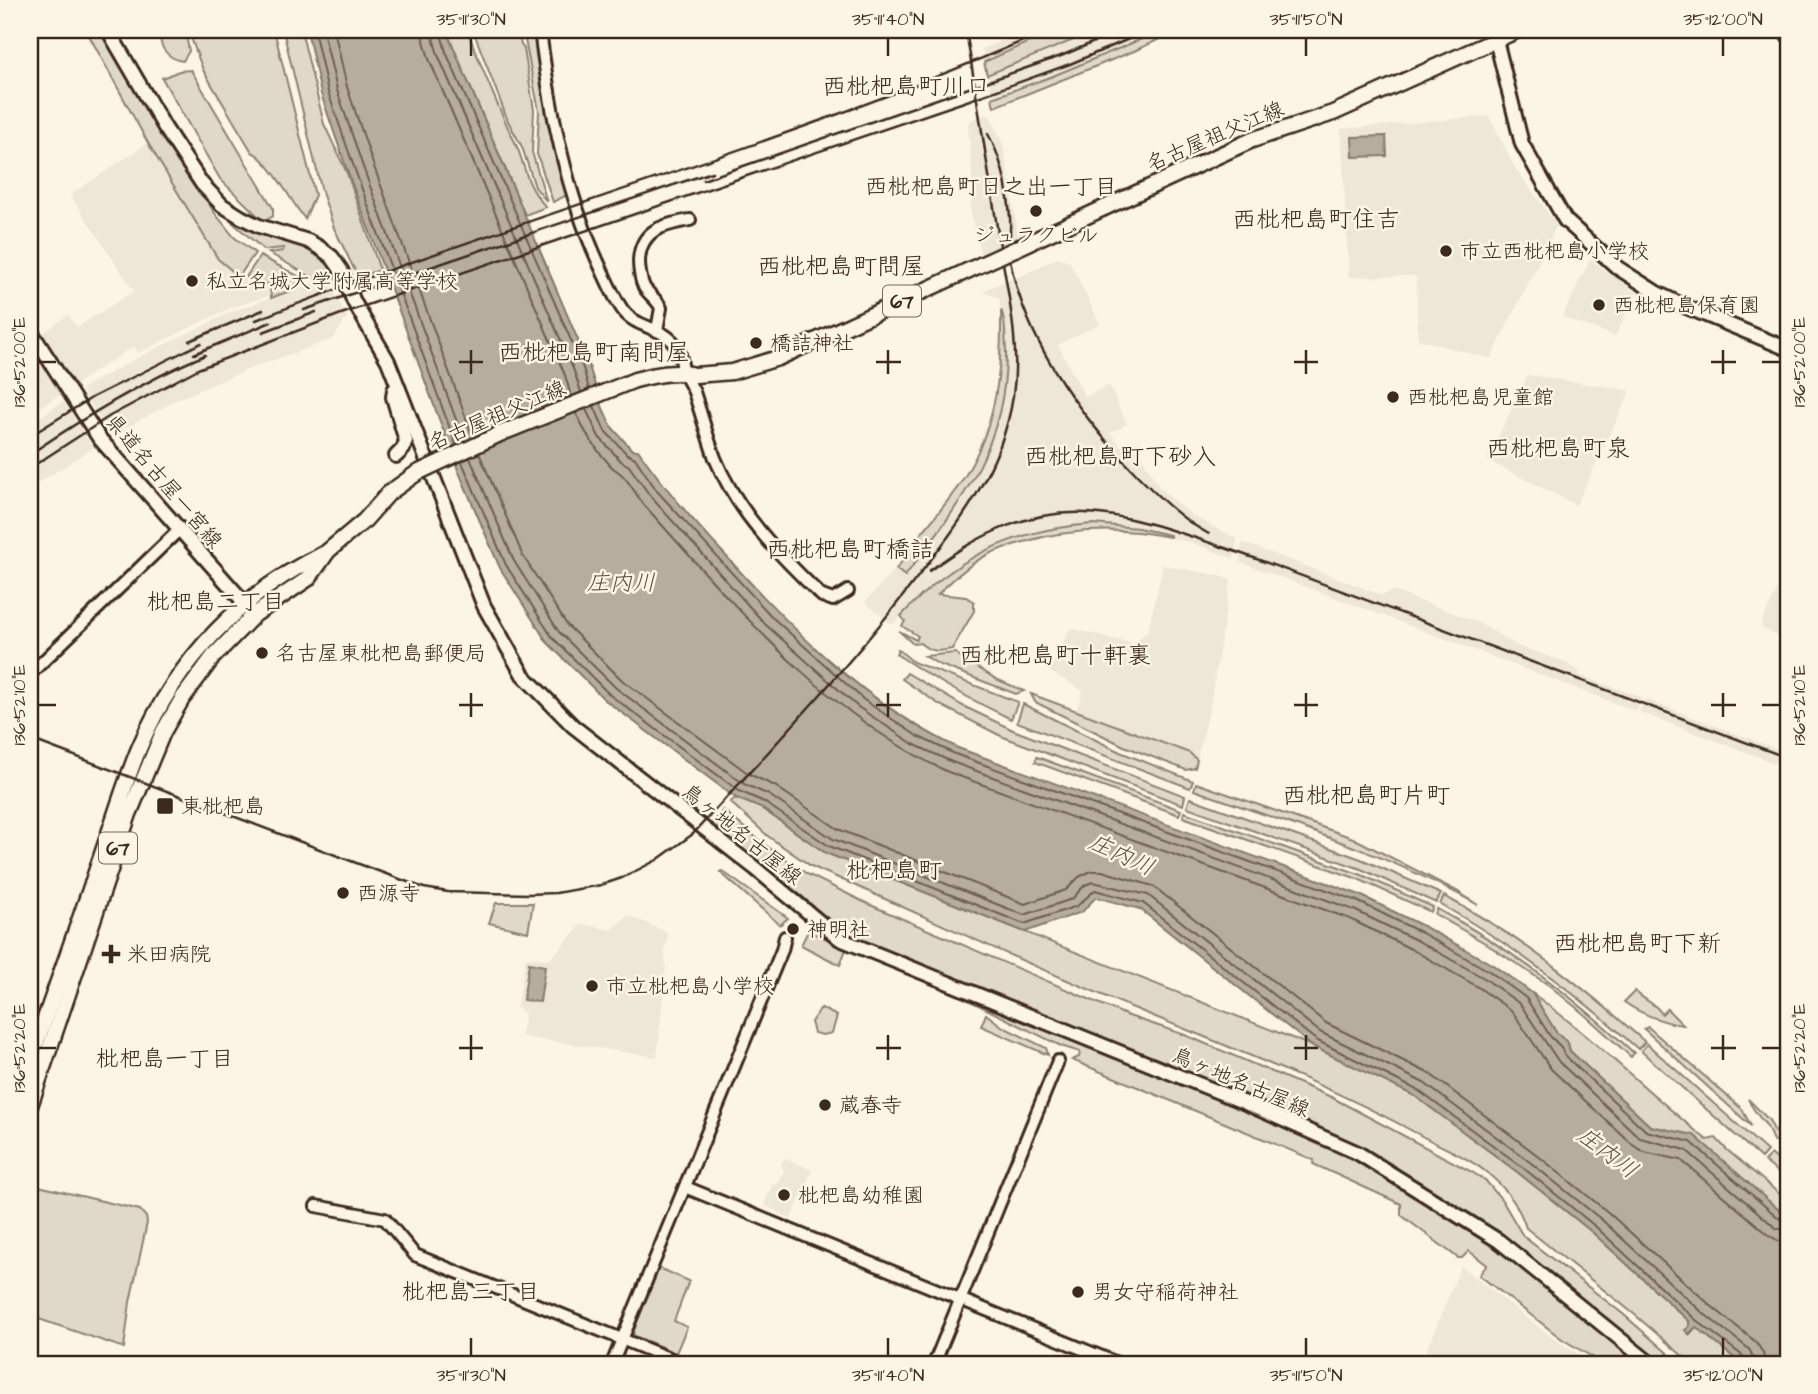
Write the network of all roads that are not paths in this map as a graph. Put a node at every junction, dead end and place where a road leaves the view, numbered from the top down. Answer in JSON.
{"nodes":[{"id":1,"x":108,"y":30,"type":"edge"},
{"id":2,"x":540,"y":30,"type":"edge"},
{"id":3,"x":1518,"y":30,"type":"edge"},
{"id":4,"x":1784,"y":30,"type":"edge"},
{"id":5,"x":1494,"y":35,"type":"edge"},
{"id":6,"x":1788,"y":37,"type":"edge"},
{"id":7,"x":691,"y":220,"type":"dead end"},
{"id":8,"x":30,"y":330,"type":"edge"},
{"id":9,"x":657,"y":330,"type":"junction"},
{"id":10,"x":1788,"y":349,"type":"edge"},
{"id":11,"x":689,"y":374,"type":"junction"},
{"id":12,"x":395,"y":382,"type":"junction"},
{"id":13,"x":396,"y":456,"type":"dead end"},
{"id":14,"x":179,"y":530,"type":"junction"},
{"id":15,"x":848,"y":592,"type":"dead end"},
{"id":16,"x":250,"y":609,"type":"junction"},
{"id":17,"x":30,"y":674,"type":"edge"},
{"id":18,"x":785,"y":937,"type":"dead end"},
{"id":19,"x":30,"y":1060,"type":"edge"},
{"id":20,"x":1058,"y":1061,"type":"dead end"},
{"id":21,"x":30,"y":1107,"type":"edge"},
{"id":22,"x":685,"y":1187,"type":"junction"},
{"id":23,"x":316,"y":1206,"type":"dead end"},
{"id":24,"x":960,"y":1300,"type":"junction"},
{"id":25,"x":622,"y":1339,"type":"junction"},
{"id":26,"x":612,"y":1364,"type":"edge"},
{"id":27,"x":683,"y":1364,"type":"edge"},
{"id":28,"x":934,"y":1364,"type":"edge"},
{"id":29,"x":1119,"y":1364,"type":"edge"},
{"id":30,"x":1651,"y":1364,"type":"edge"}],
"edges":[{"from":1,"to":12,"type":"main road","name":"鳥ヶ地名古屋線"},
{"from":2,"to":9,"type":"street"},
{"from":3,"to":5,"type":"main road","name":"名古屋祖父江線","number":"67"},
{"from":4,"to":6,"type":"street"},
{"from":5,"to":10,"type":"main road"},
{"from":5,"to":11,"type":"main road","name":"名古屋祖父江線","number":"67","bridge":true},
{"from":7,"to":9,"type":"street"},
{"from":8,"to":14,"type":"main road","name":"県道名古屋一宮線"},
{"from":9,"to":11,"type":"street"},
{"from":11,"to":15,"type":"street"},
{"from":11,"to":16,"type":"main road","name":"名古屋祖父江線","number":"67","bridge":true},
{"from":12,"to":13,"type":"main road"},
{"from":12,"to":30,"type":"main road","name":"鳥ヶ地名古屋線"},
{"from":14,"to":16,"type":"main road","name":"県道名古屋一宮線"},
{"from":14,"to":17,"type":"street"},
{"from":16,"to":19,"type":"main road","name":"名古屋祖父江線","number":"67"},
{"from":16,"to":21,"type":"main road","name":"名古屋祖父江線","number":"67"},
{"from":18,"to":22,"type":"street"},
{"from":20,"to":24,"type":"street"},
{"from":22,"to":24,"type":"street"},
{"from":22,"to":25,"type":"street"},
{"from":23,"to":25,"type":"street"},
{"from":24,"to":28,"type":"street"},
{"from":24,"to":29,"type":"street"},
{"from":25,"to":26,"type":"street"},
{"from":25,"to":27,"type":"street"}]}
